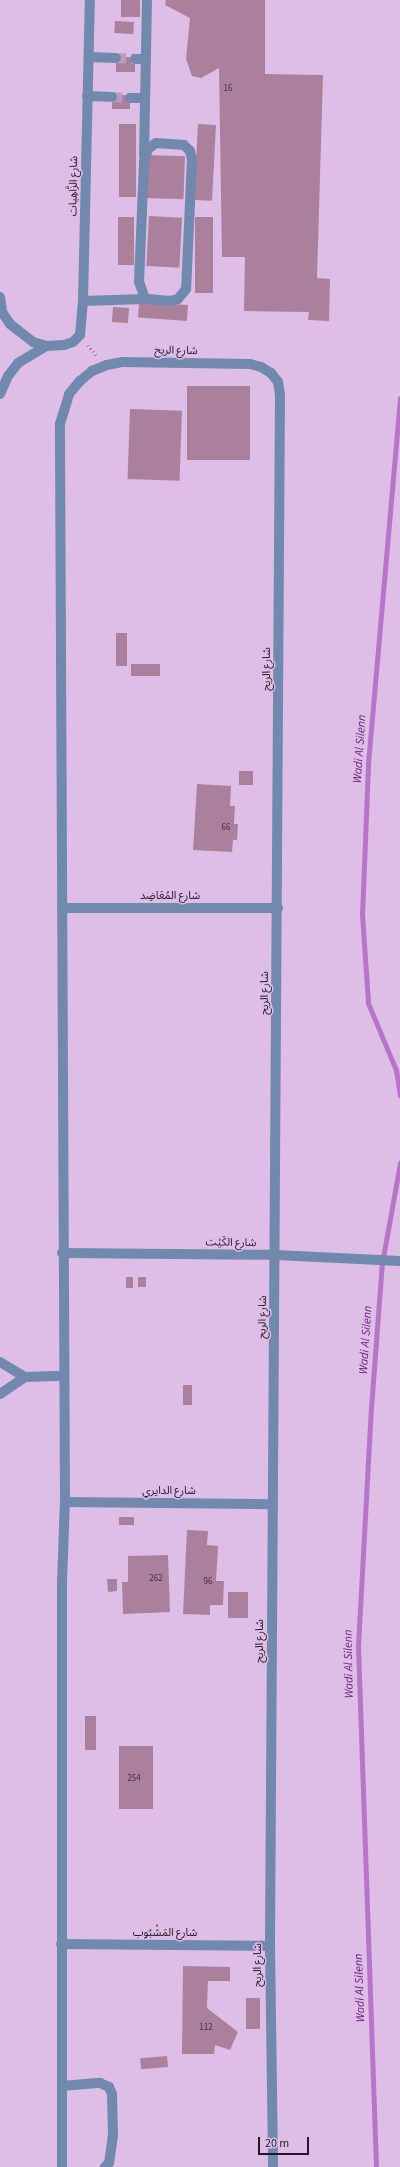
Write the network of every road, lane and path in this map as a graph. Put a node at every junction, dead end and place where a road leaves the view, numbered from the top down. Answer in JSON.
{"nodes":[{"id":1,"x":90,"y":0,"type":"edge"},
{"id":2,"x":146,"y":0,"type":"edge"},
{"id":3,"x":89,"y":57,"type":"junction"},
{"id":4,"x":116,"y":58,"type":"tunnel mouth"},
{"id":5,"x":135,"y":59,"type":"tunnel mouth"},
{"id":6,"x":146,"y":59,"type":"junction"},
{"id":7,"x":87,"y":96,"type":"junction"},
{"id":8,"x":112,"y":97,"type":"tunnel mouth"},
{"id":9,"x":130,"y":98,"type":"tunnel mouth"},
{"id":10,"x":145,"y":98,"type":"junction"},
{"id":11,"x":144,"y":162,"type":"junction"},
{"id":12,"x":0,"y":296,"type":"edge"},
{"id":13,"x":145,"y":299,"type":"junction"},
{"id":14,"x":83,"y":301,"type":"junction"},
{"id":15,"x":46,"y":346,"type":"junction"},
{"id":16,"x":0,"y":394,"type":"edge"},
{"id":17,"x":62,"y":908,"type":"junction"},
{"id":18,"x":278,"y":908,"type":"junction"},
{"id":19,"x":62,"y":1253,"type":"junction"},
{"id":20,"x":276,"y":1255,"type":"junction"},
{"id":21,"x":400,"y":1261,"type":"edge"},
{"id":22,"x":0,"y":1362,"type":"edge"},
{"id":23,"x":63,"y":1376,"type":"junction"},
{"id":24,"x":25,"y":1377,"type":"junction"},
{"id":25,"x":0,"y":1394,"type":"edge"},
{"id":26,"x":65,"y":1502,"type":"junction"},
{"id":27,"x":273,"y":1504,"type":"junction"},
{"id":28,"x":61,"y":1944,"type":"junction"},
{"id":29,"x":270,"y":1946,"type":"junction"},
{"id":30,"x":62,"y":2086,"type":"junction"},
{"id":31,"x":62,"y":2167,"type":"edge"},
{"id":32,"x":105,"y":2167,"type":"edge"},
{"id":33,"x":273,"y":2167,"type":"edge"}],
"edges":[{"from":1,"to":3,"type":"street","name":"شارع الزَّاهِيات"},
{"from":2,"to":6,"type":"street"},
{"from":3,"to":4,"type":"street"},
{"from":3,"to":7,"type":"street","name":"شارع الزَّاهِيات"},
{"from":5,"to":6,"type":"street"},
{"from":6,"to":10,"type":"street"},
{"from":7,"to":8,"type":"street"},
{"from":7,"to":14,"type":"street","name":"شارع الزَّاهِيات"},
{"from":9,"to":10,"type":"street"},
{"from":10,"to":11,"type":"street"},
{"from":11,"to":13,"type":"street"},
{"from":11,"to":13,"type":"street"},
{"from":12,"to":15,"type":"street"},
{"from":13,"to":14,"type":"street"},
{"from":14,"to":15,"type":"street","name":"شارع الزَّاهِيات"},
{"from":15,"to":16,"type":"street","name":"شارع الزَّاهِيات"},
{"from":17,"to":18,"type":"street","name":"شارع المُعَاضِد"},
{"from":17,"to":18,"type":"street","name":"شارع الريح"},
{"from":17,"to":19,"type":"street","name":"شارع الريح"},
{"from":18,"to":20,"type":"street","name":"شارع الريح"},
{"from":19,"to":20,"type":"street","name":"شارع الكَيْت"},
{"from":19,"to":23,"type":"street","name":"شارع الريح"},
{"from":20,"to":21,"type":"street","name":"شارع الكَيْت"},
{"from":20,"to":27,"type":"street","name":"شارع الريح"},
{"from":22,"to":24,"type":"street"},
{"from":23,"to":24,"type":"street"},
{"from":23,"to":26,"type":"street","name":"شارع الريح"},
{"from":24,"to":25,"type":"street"},
{"from":26,"to":27,"type":"street","name":"شارع الدايري"},
{"from":26,"to":28,"type":"street","name":"شارع الريح"},
{"from":27,"to":29,"type":"street","name":"شارع الريح"},
{"from":28,"to":29,"type":"street","name":"شارع المَشْبُوب"},
{"from":28,"to":30,"type":"street","name":"شارع الريح"},
{"from":29,"to":33,"type":"street","name":"شارع الريح"},
{"from":30,"to":31,"type":"street","name":"شارع الريح"},
{"from":30,"to":32,"type":"street"}]}
